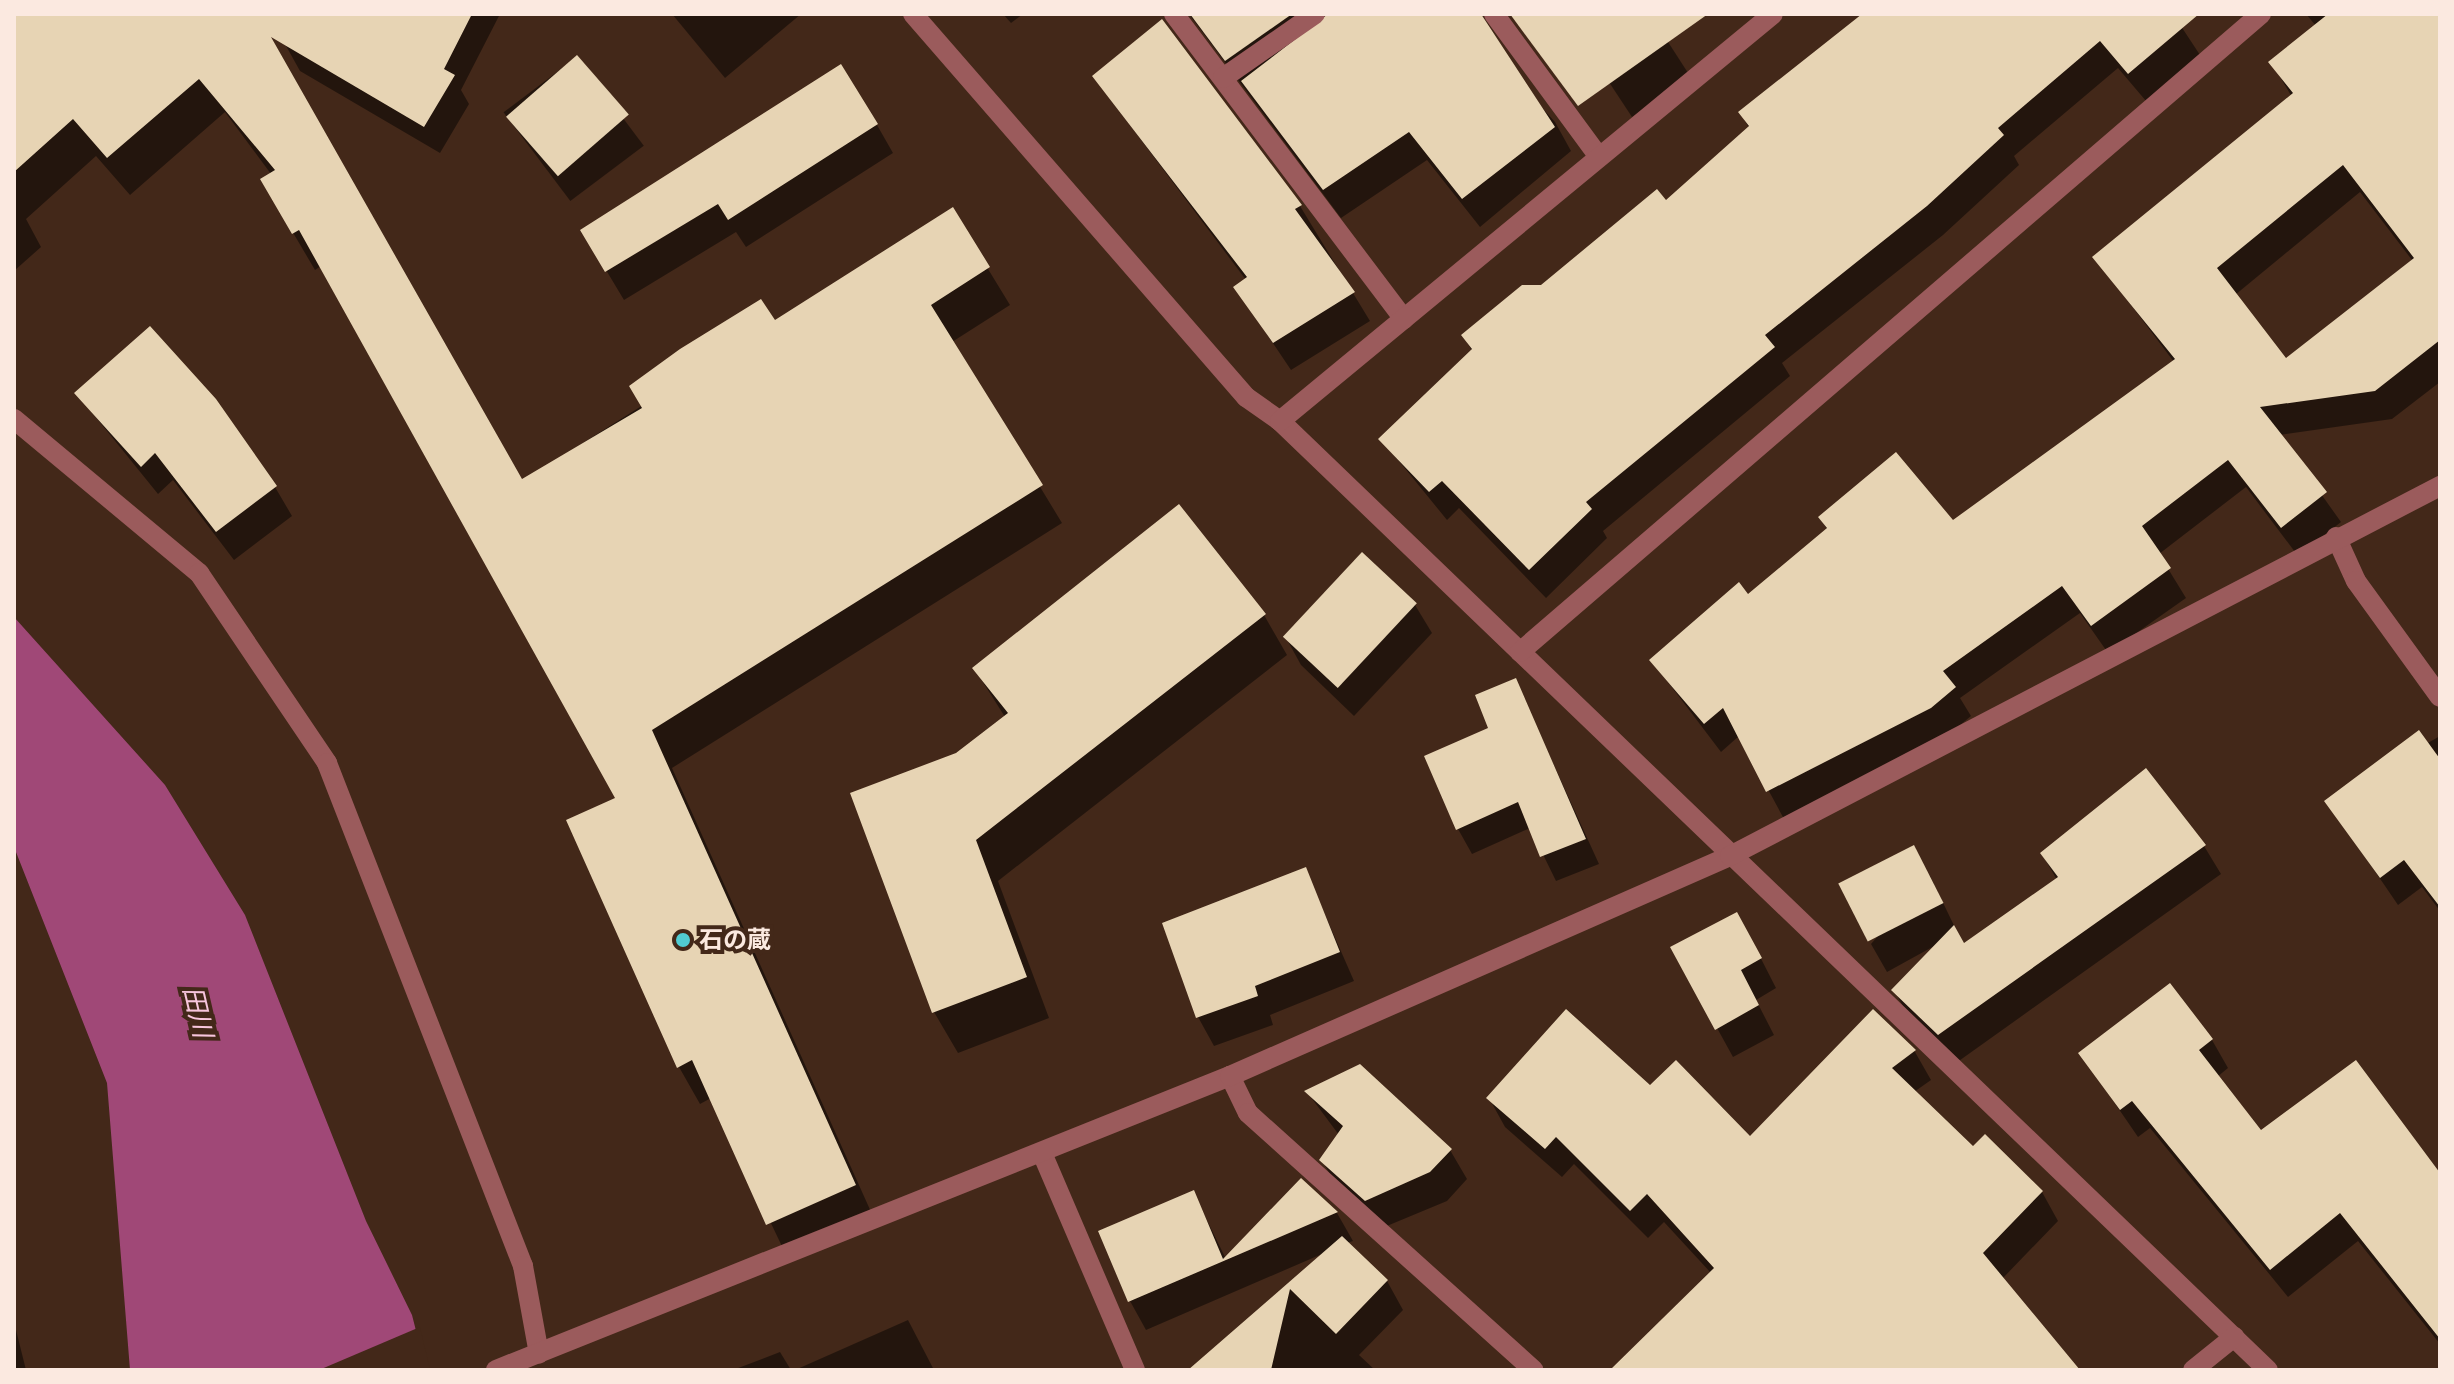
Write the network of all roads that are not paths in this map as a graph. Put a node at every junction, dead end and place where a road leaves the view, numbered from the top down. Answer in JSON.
{"nodes":[{"id":1,"x":913,"y":14,"type":"edge"},
{"id":2,"x":1174,"y":14,"type":"edge"},
{"id":3,"x":1315,"y":14,"type":"edge"},
{"id":4,"x":1494,"y":14,"type":"edge"},
{"id":5,"x":1773,"y":14,"type":"edge"},
{"id":6,"x":2261,"y":14,"type":"edge"},
{"id":7,"x":1223,"y":78,"type":"junction"},
{"id":8,"x":1599,"y":157,"type":"junction"},
{"id":9,"x":1404,"y":319,"type":"junction"},
{"id":10,"x":14,"y":419,"type":"edge"},
{"id":11,"x":1280,"y":421,"type":"junction"},
{"id":12,"x":2440,"y":486,"type":"edge"},
{"id":13,"x":2336,"y":537,"type":"junction"},
{"id":14,"x":1520,"y":652,"type":"junction"},
{"id":15,"x":2440,"y":697,"type":"edge"},
{"id":16,"x":1730,"y":856,"type":"junction"},
{"id":17,"x":1230,"y":1076,"type":"junction"},
{"id":18,"x":1042,"y":1153,"type":"junction"},
{"id":19,"x":2234,"y":1337,"type":"junction"},
{"id":20,"x":540,"y":1362,"type":"edge"},
{"id":21,"x":502,"y":1368,"type":"edge"},
{"id":22,"x":1135,"y":1370,"type":"edge"},
{"id":23,"x":1533,"y":1370,"type":"edge"},
{"id":24,"x":2193,"y":1370,"type":"edge"},
{"id":25,"x":2268,"y":1370,"type":"edge"}],
"edges":[{"from":1,"to":11,"type":"street"},
{"from":2,"to":7,"type":"street"},
{"from":3,"to":7,"type":"street"},
{"from":4,"to":8,"type":"street"},
{"from":5,"to":8,"type":"street"},
{"from":6,"to":14,"type":"street"},
{"from":7,"to":9,"type":"street"},
{"from":8,"to":9,"type":"street"},
{"from":9,"to":11,"type":"street"},
{"from":10,"to":20,"type":"street"},
{"from":11,"to":14,"type":"street"},
{"from":12,"to":13,"type":"street"},
{"from":13,"to":15,"type":"street"},
{"from":13,"to":16,"type":"street"},
{"from":14,"to":16,"type":"street"},
{"from":16,"to":17,"type":"street"},
{"from":16,"to":19,"type":"street"},
{"from":17,"to":18,"type":"street"},
{"from":17,"to":23,"type":"street"},
{"from":18,"to":20,"type":"street"},
{"from":18,"to":22,"type":"street"},
{"from":19,"to":24,"type":"street"},
{"from":19,"to":25,"type":"street"},
{"from":20,"to":21,"type":"street"}]}
